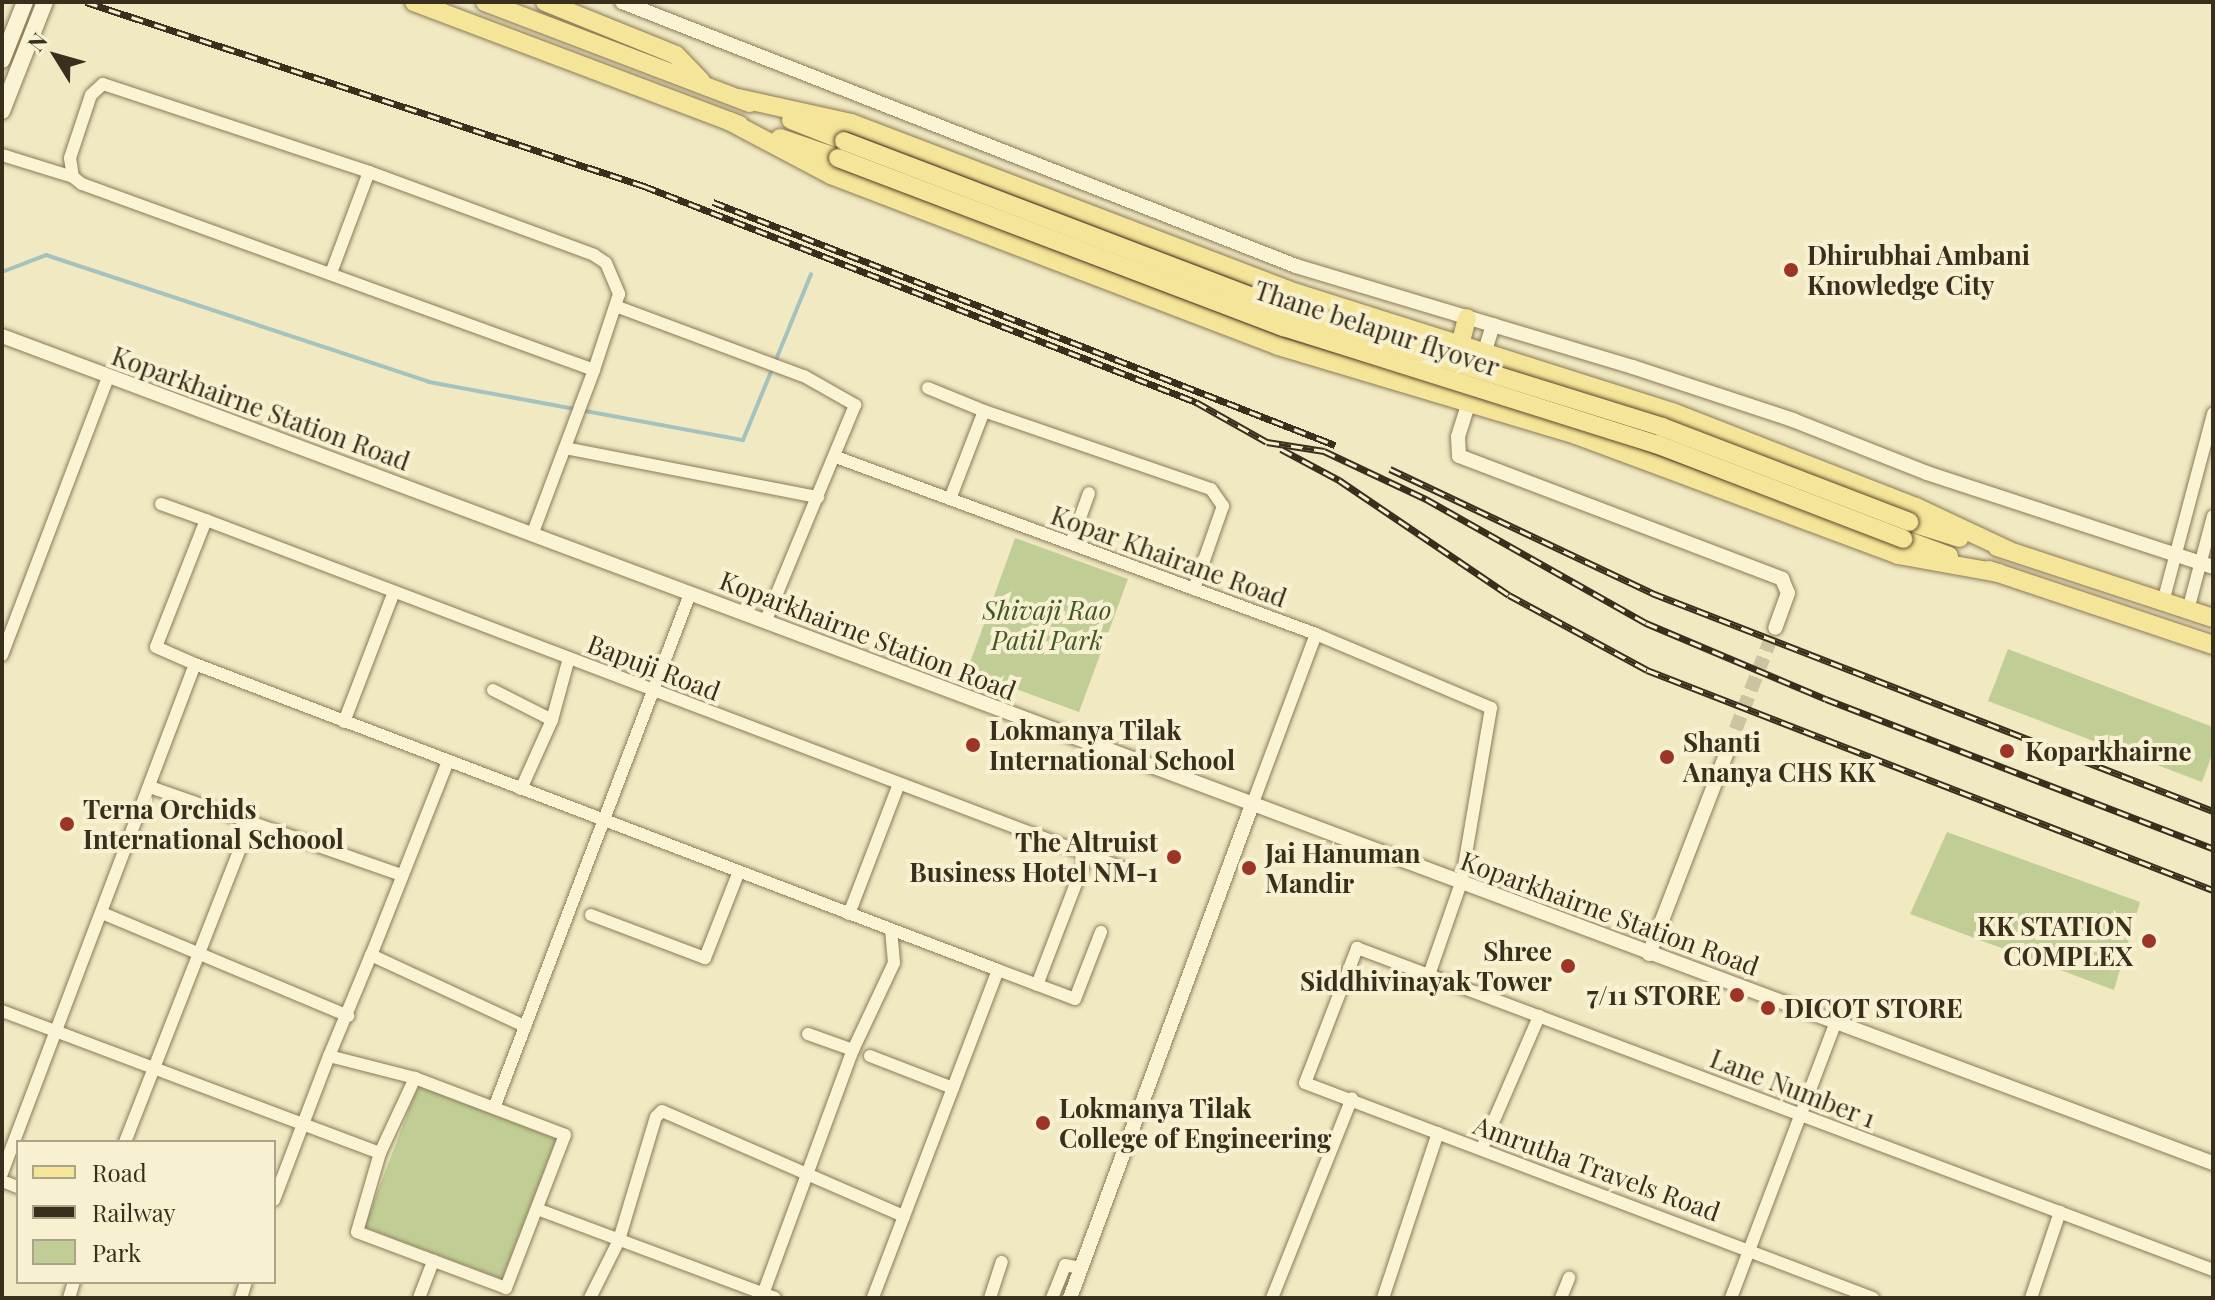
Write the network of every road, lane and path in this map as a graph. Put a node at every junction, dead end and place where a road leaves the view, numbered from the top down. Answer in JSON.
{"nodes":[{"id":1,"x":25,"y":2,"type":"edge"},
{"id":2,"x":45,"y":2,"type":"edge"},
{"id":3,"x":414,"y":2,"type":"edge"},
{"id":4,"x":485,"y":2,"type":"edge"},
{"id":5,"x":545,"y":2,"type":"edge"},
{"id":6,"x":622,"y":2,"type":"edge"},
{"id":7,"x":2,"y":60,"type":"edge"},
{"id":8,"x":705,"y":86,"type":"junction"},
{"id":9,"x":738,"y":98,"type":"junction"},
{"id":10,"x":2,"y":111,"type":"edge"},
{"id":11,"x":729,"y":121,"type":"junction"},
{"id":12,"x":841,"y":149,"type":"junction"},
{"id":13,"x":2,"y":155,"type":"edge"},
{"id":14,"x":369,"y":172,"type":"junction"},
{"id":15,"x":73,"y":177,"type":"junction"},
{"id":16,"x":331,"y":273,"type":"junction"},
{"id":17,"x":618,"y":307,"type":"junction"},
{"id":18,"x":1467,"y":318,"type":"junction"},
{"id":19,"x":1493,"y":325,"type":"junction"},
{"id":20,"x":2,"y":336,"type":"edge"},
{"id":21,"x":1460,"y":345,"type":"junction"},
{"id":22,"x":1485,"y":353,"type":"junction"},
{"id":23,"x":594,"y":370,"type":"junction"},
{"id":24,"x":108,"y":377,"type":"junction"},
{"id":25,"x":928,"y":388,"type":"dead end"},
{"id":26,"x":1445,"y":398,"type":"junction"},
{"id":27,"x":1470,"y":406,"type":"junction"},
{"id":28,"x":984,"y":411,"type":"junction"},
{"id":29,"x":2213,"y":414,"type":"edge"},
{"id":30,"x":565,"y":448,"type":"junction"},
{"id":31,"x":836,"y":457,"type":"junction"},
{"id":32,"x":1089,"y":493,"type":"dead end"},
{"id":33,"x":818,"y":497,"type":"junction"},
{"id":34,"x":950,"y":499,"type":"junction"},
{"id":35,"x":161,"y":504,"type":"dead end"},
{"id":36,"x":2213,"y":516,"type":"edge"},
{"id":37,"x":206,"y":520,"type":"junction"},
{"id":38,"x":1906,"y":530,"type":"junction"},
{"id":39,"x":532,"y":535,"type":"junction"},
{"id":40,"x":1071,"y":543,"type":"junction"},
{"id":41,"x":2008,"y":550,"type":"junction"},
{"id":42,"x":2175,"y":555,"type":"junction"},
{"id":43,"x":2207,"y":565,"type":"edge"},
{"id":44,"x":1999,"y":573,"type":"junction"},
{"id":45,"x":1194,"y":589,"type":"junction"},
{"id":46,"x":394,"y":592,"type":"junction"},
{"id":47,"x":690,"y":594,"type":"junction"},
{"id":48,"x":2163,"y":602,"type":"junction"},
{"id":49,"x":2188,"y":610,"type":"junction"},
{"id":50,"x":2213,"y":618,"type":"edge"},
{"id":51,"x":765,"y":622,"type":"junction"},
{"id":52,"x":1775,"y":628,"type":"tunnel mouth"},
{"id":53,"x":1316,"y":634,"type":"junction"},
{"id":54,"x":2213,"y":645,"type":"edge"},
{"id":55,"x":2,"y":655,"type":"edge"},
{"id":56,"x":569,"y":658,"type":"junction"},
{"id":57,"x":195,"y":664,"type":"junction"},
{"id":58,"x":493,"y":690,"type":"dead end"},
{"id":59,"x":653,"y":690,"type":"junction"},
{"id":60,"x":552,"y":720,"type":"junction"},
{"id":61,"x":344,"y":722,"type":"junction"},
{"id":62,"x":1728,"y":749,"type":"tunnel mouth"},
{"id":63,"x":448,"y":761,"type":"junction"},
{"id":64,"x":899,"y":784,"type":"junction"},
{"id":65,"x":150,"y":787,"type":"junction"},
{"id":66,"x":521,"y":789,"type":"junction"},
{"id":67,"x":1252,"y":805,"type":"junction"},
{"id":68,"x":251,"y":820,"type":"junction"},
{"id":69,"x":603,"y":821,"type":"junction"},
{"id":70,"x":1087,"y":855,"type":"junction"},
{"id":71,"x":1125,"y":869,"type":"dead end"},
{"id":72,"x":738,"y":874,"type":"junction"},
{"id":73,"x":401,"y":875,"type":"junction"},
{"id":74,"x":1461,"y":883,"type":"junction"},
{"id":75,"x":102,"y":913,"type":"junction"},
{"id":76,"x":849,"y":914,"type":"junction"},
{"id":77,"x":591,"y":915,"type":"dead end"},
{"id":78,"x":891,"y":930,"type":"junction"},
{"id":79,"x":1101,"y":932,"type":"dead end"},
{"id":80,"x":196,"y":953,"type":"junction"},
{"id":81,"x":1649,"y":954,"type":"junction"},
{"id":82,"x":371,"y":955,"type":"junction"},
{"id":83,"x":998,"y":970,"type":"junction"},
{"id":84,"x":1429,"y":975,"type":"junction"},
{"id":85,"x":1037,"y":985,"type":"junction"},
{"id":86,"x":2,"y":1011,"type":"edge"},
{"id":87,"x":348,"y":1016,"type":"junction"},
{"id":88,"x":1539,"y":1016,"type":"junction"},
{"id":89,"x":1836,"y":1022,"type":"junction"},
{"id":90,"x":525,"y":1026,"type":"junction"},
{"id":91,"x":56,"y":1031,"type":"junction"},
{"id":92,"x":808,"y":1034,"type":"dead end"},
{"id":93,"x":853,"y":1050,"type":"junction"},
{"id":94,"x":329,"y":1056,"type":"junction"},
{"id":95,"x":870,"y":1056,"type":"dead end"},
{"id":96,"x":154,"y":1068,"type":"junction"},
{"id":97,"x":415,"y":1078,"type":"junction"},
{"id":98,"x":1305,"y":1083,"type":"joint"},
{"id":99,"x":953,"y":1088,"type":"junction"},
{"id":100,"x":1352,"y":1098,"type":"junction"},
{"id":101,"x":494,"y":1108,"type":"junction"},
{"id":102,"x":1801,"y":1115,"type":"junction"},
{"id":103,"x":300,"y":1123,"type":"junction"},
{"id":104,"x":1438,"y":1133,"type":"junction"},
{"id":105,"x":126,"y":1140,"type":"edge"},
{"id":106,"x":1482,"y":1148,"type":"junction"},
{"id":107,"x":380,"y":1153,"type":"junction"},
{"id":108,"x":2213,"y":1163,"type":"edge"},
{"id":109,"x":807,"y":1170,"type":"junction"},
{"id":110,"x":2,"y":1173,"type":"edge"},
{"id":111,"x":276,"y":1194,"type":"edge"},
{"id":112,"x":537,"y":1209,"type":"junction"},
{"id":113,"x":2060,"y":1212,"type":"junction"},
{"id":114,"x":904,"y":1216,"type":"junction"},
{"id":115,"x":619,"y":1240,"type":"junction"},
{"id":116,"x":1750,"y":1249,"type":"junction"},
{"id":117,"x":433,"y":1261,"type":"junction"},
{"id":118,"x":1002,"y":1262,"type":"dead end"},
{"id":119,"x":1081,"y":1268,"type":"junction"},
{"id":120,"x":2213,"y":1270,"type":"edge"},
{"id":121,"x":1569,"y":1278,"type":"dead end"},
{"id":122,"x":767,"y":1296,"type":"edge"},
{"id":123,"x":419,"y":1298,"type":"edge"},
{"id":124,"x":590,"y":1298,"type":"edge"},
{"id":125,"x":873,"y":1298,"type":"edge"},
{"id":126,"x":990,"y":1298,"type":"edge"},
{"id":127,"x":1052,"y":1298,"type":"edge"},
{"id":128,"x":1070,"y":1298,"type":"edge"},
{"id":129,"x":1272,"y":1298,"type":"edge"},
{"id":130,"x":1383,"y":1298,"type":"edge"},
{"id":131,"x":1561,"y":1298,"type":"edge"},
{"id":132,"x":1731,"y":1298,"type":"edge"},
{"id":133,"x":1873,"y":1298,"type":"edge"},
{"id":134,"x":2031,"y":1298,"type":"edge"}],
"edges":[{"from":1,"to":7,"type":"main road"},
{"from":2,"to":10,"type":"main road"},
{"from":3,"to":11,"type":"main road"},
{"from":4,"to":8,"type":"main road"},
{"from":5,"to":8,"type":"main road"},
{"from":6,"to":18,"type":"street"},
{"from":8,"to":9,"type":"main road"},
{"from":9,"to":12,"type":"main road"},
{"from":9,"to":21,"type":"main road"},
{"from":11,"to":12,"type":"main road"},
{"from":11,"to":26,"type":"main road"},
{"from":12,"to":38,"type":"main road","name":"Thane belapur flyover","bridge":true},
{"from":13,"to":15,"type":"street"},
{"from":14,"to":15,"type":"street"},
{"from":14,"to":16,"type":"street"},
{"from":14,"to":17,"type":"street"},
{"from":15,"to":16,"type":"street"},
{"from":16,"to":23,"type":"street"},
{"from":17,"to":23,"type":"street"},
{"from":17,"to":31,"type":"street"},
{"from":18,"to":19,"type":"street"},
{"from":18,"to":21,"type":"main road"},
{"from":19,"to":22,"type":"street"},
{"from":19,"to":42,"type":"street"},
{"from":20,"to":24,"type":"street","name":"Koparkhairne Station Road"},
{"from":21,"to":22,"type":"main road"},
{"from":21,"to":26,"type":"main road"},
{"from":22,"to":27,"type":"street"},
{"from":22,"to":41,"type":"main road"},
{"from":23,"to":30,"type":"street"},
{"from":24,"to":39,"type":"street","name":"Koparkhairne Station Road"},
{"from":24,"to":55,"type":"street"},
{"from":25,"to":28,"type":"street"},
{"from":26,"to":27,"type":"main road"},
{"from":27,"to":44,"type":"main road"},
{"from":27,"to":52,"type":"street"},
{"from":28,"to":34,"type":"street"},
{"from":28,"to":45,"type":"street"},
{"from":29,"to":42,"type":"street"},
{"from":30,"to":33,"type":"street"},
{"from":30,"to":39,"type":"street"},
{"from":31,"to":33,"type":"street"},
{"from":31,"to":34,"type":"street","name":"Kopar Khairane Road"},
{"from":32,"to":40,"type":"street"},
{"from":33,"to":51,"type":"street"},
{"from":34,"to":40,"type":"street","name":"Kopar Khairane Road"},
{"from":35,"to":37,"type":"street","name":"Bapuji Road"},
{"from":36,"to":43,"type":"street"},
{"from":37,"to":46,"type":"street","name":"Bapuji Road"},
{"from":37,"to":57,"type":"street"},
{"from":38,"to":41,"type":"main road"},
{"from":38,"to":44,"type":"main road"},
{"from":39,"to":47,"type":"street","name":"Koparkhairne Station Road"},
{"from":40,"to":45,"type":"street","name":"Kopar Khairane Road"},
{"from":41,"to":48,"type":"main road"},
{"from":42,"to":43,"type":"street"},
{"from":42,"to":48,"type":"street"},
{"from":43,"to":49,"type":"street"},
{"from":44,"to":54,"type":"main road"},
{"from":45,"to":53,"type":"street","name":"Kopar Khairane Road"},
{"from":46,"to":56,"type":"street","name":"Bapuji Road"},
{"from":46,"to":61,"type":"street"},
{"from":47,"to":51,"type":"street","name":"Koparkhairne Station Road"},
{"from":47,"to":59,"type":"street"},
{"from":48,"to":49,"type":"main road"},
{"from":49,"to":50,"type":"main road"},
{"from":51,"to":67,"type":"street","name":"Koparkhairne Station Road"},
{"from":53,"to":67,"type":"street"},
{"from":53,"to":74,"type":"street","name":"Kopar Khairane Road"},
{"from":56,"to":59,"type":"street","name":"Bapuji Road"},
{"from":56,"to":60,"type":"street"},
{"from":57,"to":61,"type":"street"},
{"from":57,"to":65,"type":"street"},
{"from":58,"to":60,"type":"street"},
{"from":59,"to":64,"type":"street","name":"Bapuji Road"},
{"from":59,"to":69,"type":"street"},
{"from":60,"to":66,"type":"street"},
{"from":61,"to":63,"type":"street"},
{"from":62,"to":81,"type":"street"},
{"from":63,"to":66,"type":"street"},
{"from":63,"to":73,"type":"street"},
{"from":64,"to":70,"type":"street","name":"Bapuji Road"},
{"from":64,"to":76,"type":"street"},
{"from":65,"to":68,"type":"street"},
{"from":65,"to":75,"type":"street"},
{"from":66,"to":69,"type":"street"},
{"from":67,"to":74,"type":"street","name":"Koparkhairne Station Road"},
{"from":67,"to":119,"type":"street"},
{"from":68,"to":73,"type":"street"},
{"from":68,"to":80,"type":"street"},
{"from":69,"to":72,"type":"street"},
{"from":69,"to":90,"type":"street"},
{"from":70,"to":71,"type":"street","name":"Bapuji Road"},
{"from":70,"to":85,"type":"street"},
{"from":72,"to":76,"type":"street"},
{"from":72,"to":77,"type":"street"},
{"from":73,"to":82,"type":"street"},
{"from":74,"to":81,"type":"street","name":"Koparkhairne Station Road"},
{"from":74,"to":84,"type":"street"},
{"from":75,"to":80,"type":"street"},
{"from":75,"to":91,"type":"street"},
{"from":76,"to":78,"type":"street"},
{"from":78,"to":83,"type":"street"},
{"from":78,"to":93,"type":"street"},
{"from":79,"to":85,"type":"street"},
{"from":80,"to":87,"type":"street"},
{"from":80,"to":96,"type":"street"},
{"from":81,"to":89,"type":"street","name":"Koparkhairne Station Road"},
{"from":82,"to":87,"type":"street"},
{"from":82,"to":90,"type":"street"},
{"from":83,"to":85,"type":"street"},
{"from":83,"to":99,"type":"street"},
{"from":84,"to":88,"type":"street","name":"Lane Number 1"},
{"from":84,"to":98,"type":"street","name":"Lane Number 1"},
{"from":86,"to":91,"type":"street"},
{"from":87,"to":94,"type":"street"},
{"from":88,"to":102,"type":"street","name":"Lane Number 1"},
{"from":88,"to":106,"type":"street"},
{"from":89,"to":102,"type":"street"},
{"from":89,"to":108,"type":"street","name":"Koparkhairne Station Road"},
{"from":90,"to":101,"type":"street"},
{"from":91,"to":96,"type":"street"},
{"from":91,"to":110,"type":"street"},
{"from":92,"to":93,"type":"street"},
{"from":93,"to":109,"type":"street"},
{"from":94,"to":97,"type":"street"},
{"from":94,"to":103,"type":"street"},
{"from":95,"to":99,"type":"street"},
{"from":96,"to":103,"type":"street"},
{"from":96,"to":105,"type":"street"},
{"from":97,"to":101,"type":"street"},
{"from":97,"to":107,"type":"street"},
{"from":98,"to":100,"type":"street","name":"Amrutha Travels Road"},
{"from":99,"to":114,"type":"street"},
{"from":100,"to":104,"type":"street","name":"Amrutha Travels Road"},
{"from":100,"to":129,"type":"street"},
{"from":101,"to":112,"type":"street"},
{"from":102,"to":113,"type":"street","name":"Lane Number 1"},
{"from":102,"to":116,"type":"street"},
{"from":103,"to":107,"type":"street"},
{"from":103,"to":111,"type":"street"},
{"from":104,"to":106,"type":"street","name":"Amrutha Travels Road"},
{"from":104,"to":130,"type":"street"},
{"from":106,"to":116,"type":"street","name":"Amrutha Travels Road"},
{"from":107,"to":117,"type":"street"},
{"from":109,"to":114,"type":"street"},
{"from":109,"to":115,"type":"street"},
{"from":109,"to":122,"type":"street"},
{"from":112,"to":115,"type":"street"},
{"from":112,"to":117,"type":"street"},
{"from":113,"to":120,"type":"street","name":"Lane Number 1"},
{"from":113,"to":134,"type":"street"},
{"from":114,"to":125,"type":"street"},
{"from":115,"to":122,"type":"street"},
{"from":115,"to":124,"type":"street"},
{"from":116,"to":132,"type":"street"},
{"from":116,"to":133,"type":"street","name":"Amrutha Travels Road"},
{"from":117,"to":123,"type":"street"},
{"from":118,"to":126,"type":"street"},
{"from":119,"to":127,"type":"street"},
{"from":119,"to":128,"type":"street"},
{"from":121,"to":131,"type":"street"}]}
